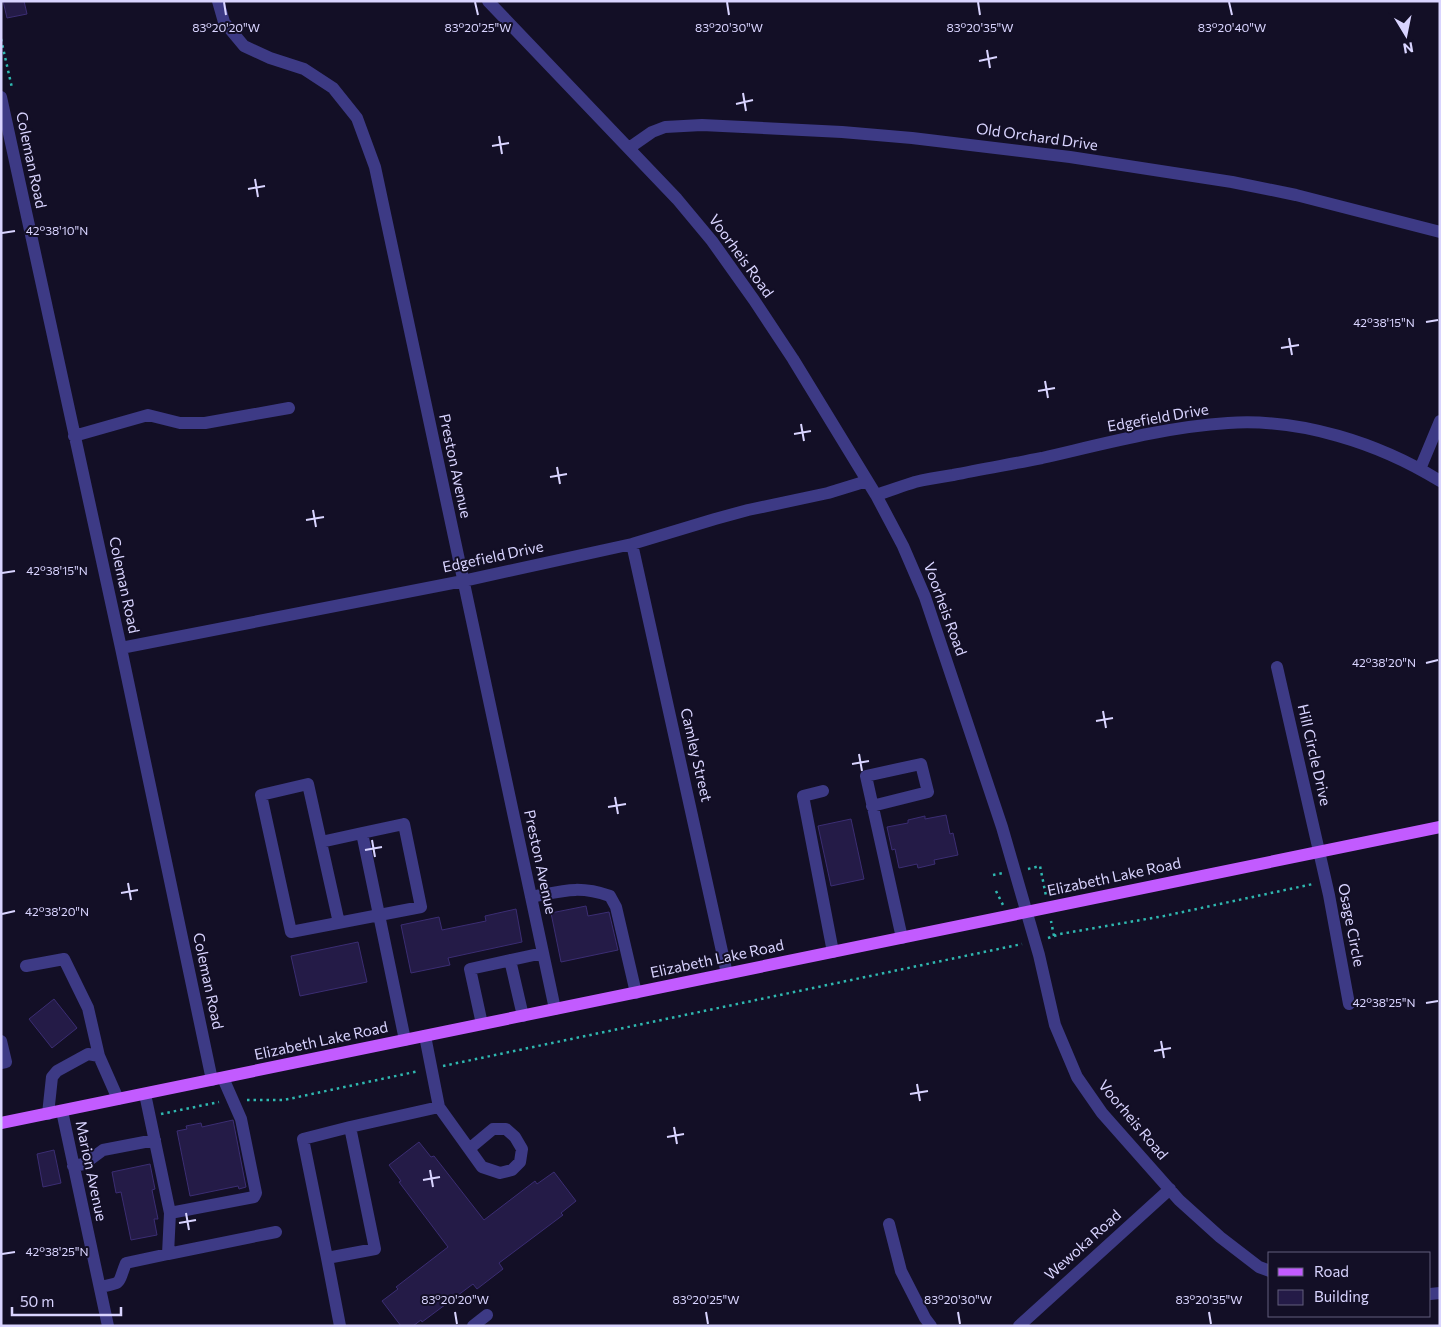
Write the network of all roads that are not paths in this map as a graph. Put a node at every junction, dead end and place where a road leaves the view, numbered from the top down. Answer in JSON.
{"nodes":[{"id":1,"x":218,"y":1,"type":"edge"},
{"id":2,"x":488,"y":1,"type":"edge"},
{"id":3,"x":1,"y":97,"type":"edge"},
{"id":4,"x":629,"y":148,"type":"junction"},
{"id":5,"x":1440,"y":232,"type":"edge"},
{"id":6,"x":289,"y":408,"type":"dead end"},
{"id":7,"x":1440,"y":421,"type":"edge"},
{"id":8,"x":74,"y":436,"type":"junction"},
{"id":9,"x":1420,"y":469,"type":"junction"},
{"id":10,"x":867,"y":481,"type":"junction"},
{"id":11,"x":1440,"y":481,"type":"edge"},
{"id":12,"x":876,"y":495,"type":"junction"},
{"id":13,"x":632,"y":544,"type":"junction"},
{"id":14,"x":463,"y":581,"type":"junction"},
{"id":15,"x":121,"y":648,"type":"junction"},
{"id":16,"x":1277,"y":667,"type":"dead end"},
{"id":17,"x":823,"y":791,"type":"dead end"},
{"id":18,"x":872,"y":806,"type":"junction"},
{"id":19,"x":1440,"y":827,"type":"edge"},
{"id":20,"x":362,"y":833,"type":"junction"},
{"id":21,"x":321,"y":842,"type":"junction"},
{"id":22,"x":1320,"y":851,"type":"junction"},
{"id":23,"x":531,"y":898,"type":"junction"},
{"id":24,"x":1027,"y":912,"type":"junction"},
{"id":25,"x":380,"y":916,"type":"junction"},
{"id":26,"x":339,"y":924,"type":"junction"},
{"id":27,"x":902,"y":938,"type":"junction"},
{"id":28,"x":833,"y":952,"type":"junction"},
{"id":29,"x":543,"y":953,"type":"junction"},
{"id":30,"x":510,"y":960,"type":"junction"},
{"id":31,"x":26,"y":966,"type":"dead end"},
{"id":32,"x":727,"y":974,"type":"junction"},
{"id":33,"x":636,"y":993,"type":"junction"},
{"id":34,"x":1349,"y":1004,"type":"dead end"},
{"id":35,"x":555,"y":1009,"type":"junction"},
{"id":36,"x":523,"y":1016,"type":"junction"},
{"id":37,"x":482,"y":1024,"type":"junction"},
{"id":38,"x":425,"y":1036,"type":"junction"},
{"id":39,"x":405,"y":1040,"type":"junction"},
{"id":40,"x":1,"y":1041,"type":"edge"},
{"id":41,"x":99,"y":1056,"type":"junction"},
{"id":42,"x":1,"y":1063,"type":"edge"},
{"id":43,"x":218,"y":1079,"type":"junction"},
{"id":44,"x":145,"y":1094,"type":"junction"},
{"id":45,"x":118,"y":1099,"type":"junction"},
{"id":46,"x":439,"y":1107,"type":"junction"},
{"id":47,"x":62,"y":1111,"type":"junction"},
{"id":48,"x":48,"y":1114,"type":"junction"},
{"id":49,"x":1,"y":1123,"type":"edge"},
{"id":50,"x":350,"y":1128,"type":"junction"},
{"id":51,"x":155,"y":1140,"type":"junction"},
{"id":52,"x":469,"y":1149,"type":"dead end"},
{"id":53,"x":74,"y":1166,"type":"junction"},
{"id":54,"x":1170,"y":1189,"type":"junction"},
{"id":55,"x":170,"y":1213,"type":"junction"},
{"id":56,"x":889,"y":1224,"type":"dead end"},
{"id":57,"x":276,"y":1232,"type":"dead end"},
{"id":58,"x":168,"y":1254,"type":"junction"},
{"id":59,"x":327,"y":1258,"type":"junction"},
{"id":60,"x":1268,"y":1270,"type":"edge"},
{"id":61,"x":100,"y":1287,"type":"junction"},
{"id":62,"x":487,"y":1316,"type":"dead end"},
{"id":63,"x":108,"y":1326,"type":"edge"},
{"id":64,"x":340,"y":1326,"type":"edge"},
{"id":65,"x":474,"y":1326,"type":"edge"},
{"id":66,"x":931,"y":1326,"type":"edge"},
{"id":67,"x":1019,"y":1326,"type":"edge"}],
"edges":[{"from":1,"to":14,"type":"street","name":"Preston Avenue"},
{"from":2,"to":4,"type":"street","name":"Voorheis Road"},
{"from":3,"to":8,"type":"street","name":"Coleman Road"},
{"from":4,"to":5,"type":"street","name":"Old Orchard Drive"},
{"from":4,"to":10,"type":"street","name":"Voorheis Road"},
{"from":6,"to":8,"type":"street"},
{"from":7,"to":9,"type":"street"},
{"from":8,"to":15,"type":"street","name":"Coleman Road"},
{"from":9,"to":11,"type":"street","name":"Edgefield Drive"},
{"from":9,"to":12,"type":"street","name":"Edgefield Drive"},
{"from":10,"to":12,"type":"street","name":"Voorheis Road"},
{"from":10,"to":13,"type":"street","name":"Edgefield Drive"},
{"from":12,"to":24,"type":"street","name":"Voorheis Road"},
{"from":13,"to":14,"type":"street","name":"Edgefield Drive"},
{"from":13,"to":32,"type":"street","name":"Camley Street"},
{"from":14,"to":15,"type":"street","name":"Edgefield Drive"},
{"from":14,"to":23,"type":"street","name":"Preston Avenue"},
{"from":15,"to":43,"type":"street","name":"Coleman Road"},
{"from":16,"to":22,"type":"street","name":"Hill Circle Drive"},
{"from":17,"to":28,"type":"street"},
{"from":18,"to":18,"type":"street"},
{"from":18,"to":27,"type":"street"},
{"from":19,"to":22,"type":"main road","name":"Elizabeth Lake Road"},
{"from":20,"to":21,"type":"street"},
{"from":20,"to":25,"type":"street"},
{"from":20,"to":25,"type":"street"},
{"from":21,"to":26,"type":"street"},
{"from":21,"to":26,"type":"street"},
{"from":22,"to":24,"type":"main road","name":"Elizabeth Lake Road"},
{"from":22,"to":34,"type":"street","name":"Osage Circle"},
{"from":23,"to":29,"type":"street","name":"Preston Avenue"},
{"from":23,"to":33,"type":"street"},
{"from":24,"to":27,"type":"main road","name":"Elizabeth Lake Road"},
{"from":24,"to":54,"type":"street","name":"Voorheis Road"},
{"from":25,"to":26,"type":"street"},
{"from":25,"to":39,"type":"street"},
{"from":27,"to":28,"type":"main road","name":"Elizabeth Lake Road"},
{"from":28,"to":32,"type":"main road","name":"Elizabeth Lake Road"},
{"from":29,"to":30,"type":"street"},
{"from":29,"to":35,"type":"street","name":"Preston Avenue"},
{"from":30,"to":36,"type":"street"},
{"from":30,"to":37,"type":"street"},
{"from":31,"to":41,"type":"street"},
{"from":32,"to":33,"type":"main road","name":"Elizabeth Lake Road"},
{"from":33,"to":35,"type":"main road","name":"Elizabeth Lake Road"},
{"from":35,"to":36,"type":"main road","name":"Elizabeth Lake Road"},
{"from":36,"to":37,"type":"main road","name":"Elizabeth Lake Road"},
{"from":37,"to":38,"type":"main road","name":"Elizabeth Lake Road"},
{"from":38,"to":39,"type":"main road","name":"Elizabeth Lake Road"},
{"from":38,"to":46,"type":"street"},
{"from":39,"to":43,"type":"main road","name":"Elizabeth Lake Road"},
{"from":40,"to":42,"type":"street"},
{"from":41,"to":45,"type":"street"},
{"from":41,"to":48,"type":"street"},
{"from":43,"to":44,"type":"main road","name":"Elizabeth Lake Road"},
{"from":43,"to":55,"type":"street","name":"Coleman Road"},
{"from":44,"to":45,"type":"main road","name":"Elizabeth Lake Road"},
{"from":44,"to":51,"type":"street"},
{"from":45,"to":47,"type":"main road","name":"Elizabeth Lake Road"},
{"from":46,"to":50,"type":"street"},
{"from":46,"to":52,"type":"street"},
{"from":47,"to":48,"type":"main road","name":"Elizabeth Lake Road"},
{"from":47,"to":53,"type":"street","name":"Marion Avenue"},
{"from":48,"to":49,"type":"main road","name":"Elizabeth Lake Road"},
{"from":50,"to":59,"type":"street"},
{"from":50,"to":59,"type":"street"},
{"from":51,"to":53,"type":"street"},
{"from":51,"to":55,"type":"street"},
{"from":53,"to":61,"type":"street","name":"Marion Avenue"},
{"from":54,"to":60,"type":"street","name":"Voorheis Road"},
{"from":54,"to":67,"type":"street","name":"Wewoka Road"},
{"from":55,"to":58,"type":"street"},
{"from":56,"to":66,"type":"street"},
{"from":57,"to":58,"type":"street"},
{"from":58,"to":61,"type":"street"},
{"from":59,"to":64,"type":"street"},
{"from":61,"to":63,"type":"street","name":"Marion Avenue"},
{"from":62,"to":65,"type":"street"}]}
